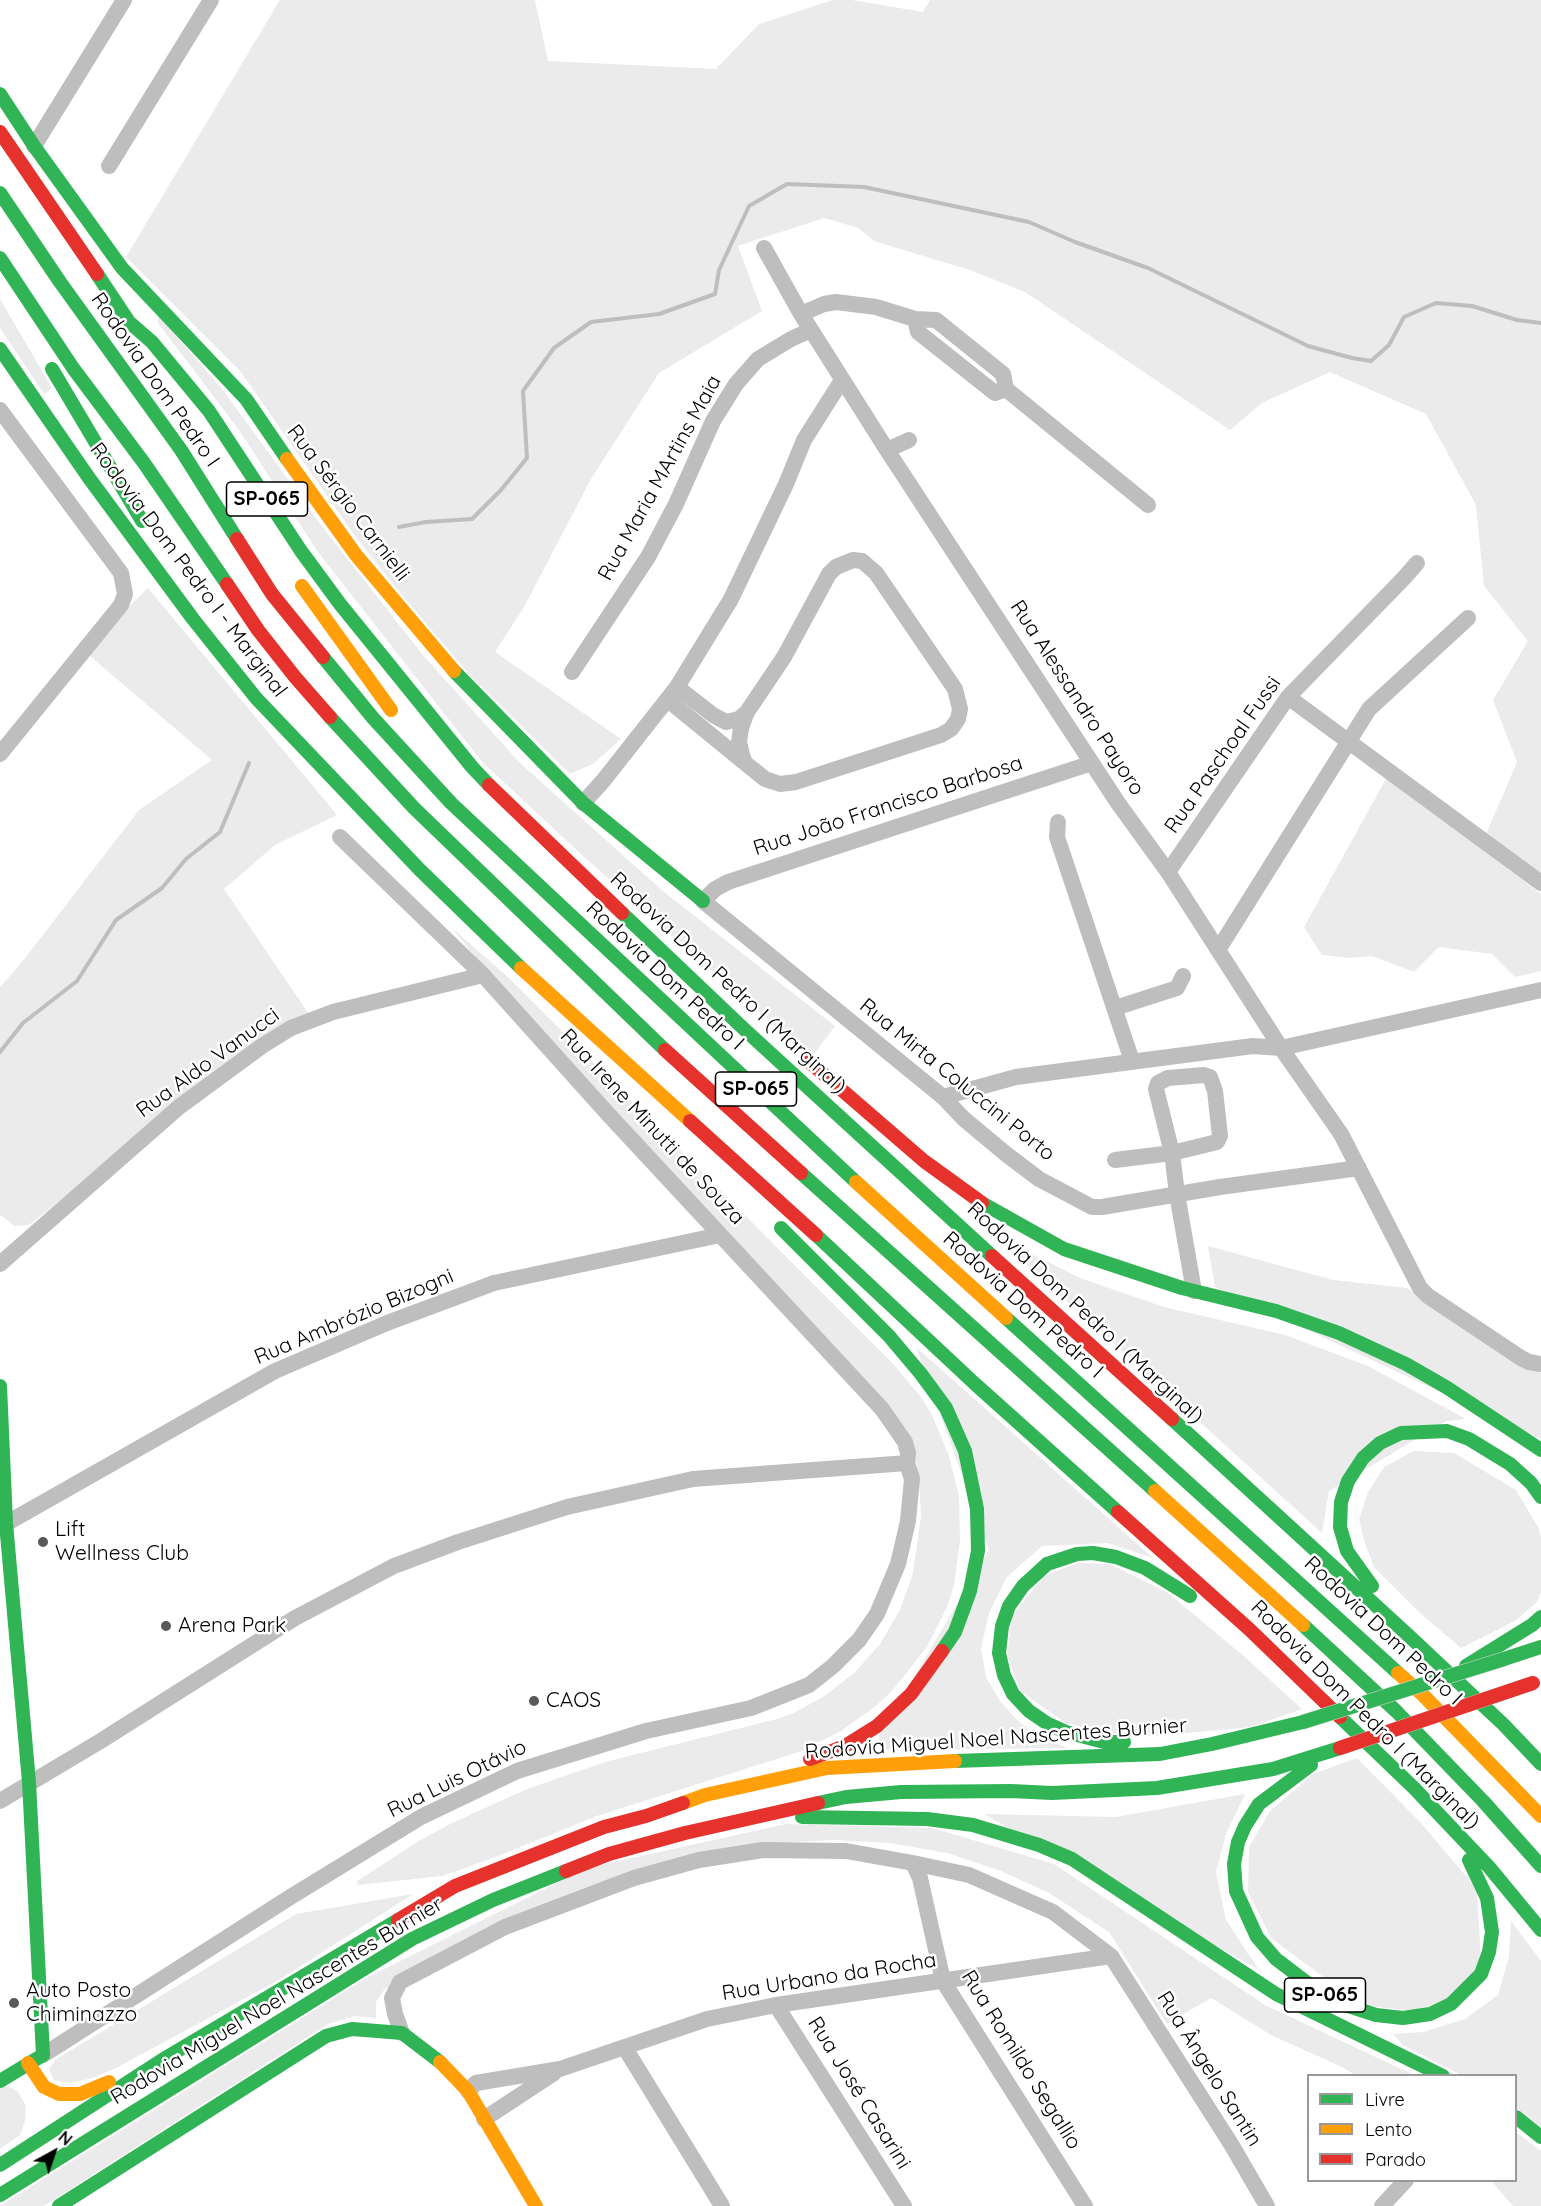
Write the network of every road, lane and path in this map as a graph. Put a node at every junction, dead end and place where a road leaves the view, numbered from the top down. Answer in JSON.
{"nodes":[{"id":1,"x":124,"y":0,"type":"edge"},
{"id":2,"x":211,"y":0,"type":"edge"},
{"id":3,"x":0,"y":94,"type":"edge"},
{"id":4,"x":0,"y":132,"type":"edge"},
{"id":5,"x":34,"y":146,"type":"junction"},
{"id":6,"x":108,"y":166,"type":"dead end"},
{"id":7,"x":0,"y":194,"type":"edge"},
{"id":8,"x":764,"y":248,"type":"dead end"},
{"id":9,"x":0,"y":258,"type":"edge"},
{"id":10,"x":0,"y":278,"type":"edge"},
{"id":11,"x":15,"y":306,"type":"dead end"},
{"id":12,"x":801,"y":314,"type":"junction"},
{"id":13,"x":129,"y":322,"type":"junction"},
{"id":14,"x":811,"y":330,"type":"junction"},
{"id":15,"x":0,"y":349,"type":"edge"},
{"id":16,"x":42,"y":353,"type":"dead end"},
{"id":17,"x":842,"y":380,"type":"junction"},
{"id":18,"x":0,"y":410,"type":"edge"},
{"id":19,"x":909,"y":440,"type":"dead end"},
{"id":20,"x":887,"y":450,"type":"junction"},
{"id":21,"x":242,"y":486,"type":"dead end"},
{"id":22,"x":1148,"y":505,"type":"dead end"},
{"id":23,"x":149,"y":533,"type":"dead end"},
{"id":24,"x":162,"y":554,"type":"dead end"},
{"id":25,"x":1417,"y":563,"type":"dead end"},
{"id":26,"x":294,"y":575,"type":"dead end"},
{"id":27,"x":1468,"y":618,"type":"dead end"},
{"id":28,"x":572,"y":672,"type":"dead end"},
{"id":29,"x":673,"y":693,"type":"junction"},
{"id":30,"x":1288,"y":697,"type":"junction"},
{"id":31,"x":256,"y":698,"type":"junction"},
{"id":32,"x":747,"y":712,"type":"junction"},
{"id":33,"x":402,"y":726,"type":"dead end"},
{"id":34,"x":1348,"y":740,"type":"junction"},
{"id":35,"x":423,"y":753,"type":"dead end"},
{"id":36,"x":0,"y":754,"type":"edge"},
{"id":37,"x":745,"y":763,"type":"junction"},
{"id":38,"x":1092,"y":763,"type":"junction"},
{"id":39,"x":583,"y":803,"type":"junction"},
{"id":40,"x":1058,"y":822,"type":"dead end"},
{"id":41,"x":340,"y":837,"type":"dead end"},
{"id":42,"x":499,"y":850,"type":"junction"},
{"id":43,"x":1168,"y":873,"type":"junction"},
{"id":44,"x":1541,"y":883,"type":"edge"},
{"id":45,"x":703,"y":901,"type":"junction"},
{"id":46,"x":639,"y":928,"type":"junction"},
{"id":47,"x":1218,"y":950,"type":"junction"},
{"id":48,"x":510,"y":958,"type":"junction"},
{"id":49,"x":483,"y":975,"type":"junction"},
{"id":50,"x":1183,"y":976,"type":"dead end"},
{"id":51,"x":716,"y":983,"type":"dead end"},
{"id":52,"x":1541,"y":990,"type":"edge"},
{"id":53,"x":1115,"y":1008,"type":"junction"},
{"id":54,"x":1281,"y":1048,"type":"junction"},
{"id":55,"x":798,"y":1052,"type":"dead end"},
{"id":56,"x":1132,"y":1061,"type":"junction"},
{"id":57,"x":643,"y":1097,"type":"dead end"},
{"id":58,"x":943,"y":1097,"type":"junction"},
{"id":59,"x":1172,"y":1153,"type":"junction"},
{"id":60,"x":1115,"y":1160,"type":"dead end"},
{"id":61,"x":1359,"y":1168,"type":"junction"},
{"id":62,"x":1177,"y":1194,"type":"junction"},
{"id":63,"x":774,"y":1221,"type":"dead end"},
{"id":64,"x":720,"y":1235,"type":"junction"},
{"id":65,"x":0,"y":1264,"type":"edge"},
{"id":66,"x":1194,"y":1291,"type":"junction"},
{"id":67,"x":1541,"y":1364,"type":"edge"},
{"id":68,"x":0,"y":1386,"type":"edge"},
{"id":69,"x":1541,"y":1450,"type":"edge"},
{"id":70,"x":907,"y":1463,"type":"junction"},
{"id":71,"x":1541,"y":1497,"type":"edge"},
{"id":72,"x":3,"y":1525,"type":"edge"},
{"id":73,"x":1541,"y":1617,"type":"edge"},
{"id":74,"x":1249,"y":1629,"type":"junction"},
{"id":75,"x":1409,"y":1636,"type":"junction"},
{"id":76,"x":1541,"y":1647,"type":"edge"},
{"id":77,"x":1456,"y":1673,"type":"junction"},
{"id":78,"x":1538,"y":1682,"type":"edge"},
{"id":79,"x":1503,"y":1724,"type":"junction"},
{"id":80,"x":1265,"y":1733,"type":"junction"},
{"id":81,"x":1340,"y":1748,"type":"junction"},
{"id":82,"x":1541,"y":1750,"type":"edge"},
{"id":83,"x":1541,"y":1764,"type":"edge"},
{"id":84,"x":29,"y":1782,"type":"junction"},
{"id":85,"x":705,"y":1795,"type":"junction"},
{"id":86,"x":0,"y":1801,"type":"edge"},
{"id":87,"x":773,"y":1812,"type":"junction"},
{"id":88,"x":1541,"y":1816,"type":"edge"},
{"id":89,"x":1451,"y":1828,"type":"junction"},
{"id":90,"x":913,"y":1863,"type":"junction"},
{"id":91,"x":1541,"y":1866,"type":"edge"},
{"id":92,"x":1541,"y":1930,"type":"edge"},
{"id":93,"x":1111,"y":1956,"type":"junction"},
{"id":94,"x":943,"y":1982,"type":"junction"},
{"id":95,"x":776,"y":2005,"type":"junction"},
{"id":96,"x":402,"y":2033,"type":"junction"},
{"id":97,"x":625,"y":2048,"type":"junction"},
{"id":98,"x":43,"y":2055,"type":"junction"},
{"id":99,"x":162,"y":2060,"type":"junction"},
{"id":100,"x":28,"y":2063,"type":"junction"},
{"id":101,"x":560,"y":2069,"type":"junction"},
{"id":102,"x":1439,"y":2074,"type":"edge"},
{"id":103,"x":0,"y":2081,"type":"edge"},
{"id":104,"x":468,"y":2091,"type":"junction"},
{"id":105,"x":484,"y":2119,"type":"junction"},
{"id":106,"x":1517,"y":2119,"type":"edge"},
{"id":107,"x":1541,"y":2137,"type":"edge"},
{"id":108,"x":0,"y":2165,"type":"edge"},
{"id":109,"x":1405,"y":2182,"type":"edge"},
{"id":110,"x":0,"y":2195,"type":"edge"},
{"id":111,"x":59,"y":2206,"type":"edge"},
{"id":112,"x":536,"y":2206,"type":"edge"},
{"id":113,"x":722,"y":2206,"type":"edge"},
{"id":114,"x":904,"y":2206,"type":"edge"},
{"id":115,"x":1085,"y":2206,"type":"edge"},
{"id":116,"x":1267,"y":2206,"type":"edge"},
{"id":117,"x":1382,"y":2206,"type":"edge"}],
"edges":[{"from":1,"to":5,"type":"street"},
{"from":2,"to":6,"type":"street"},
{"from":3,"to":5,"type":"main road","name":"Rua Sérgio Carnielli"},
{"from":4,"to":13,"type":"main road","name":"Rodovia Dom Pedro I (Marginal)","number":"SP-065"},
{"from":5,"to":39,"type":"main road","name":"Rua Sérgio Carnielli"},
{"from":7,"to":42,"type":"main road","name":"Rodovia Dom Pedro I","number":"SP-065"},
{"from":8,"to":12,"type":"street","name":"Rua Alessandro Payoro"},
{"from":9,"to":91,"type":"main road","number":"SP-065"},
{"from":10,"to":11,"type":"main road"},
{"from":12,"to":14,"type":"street","name":"Rua Alessandro Payoro"},
{"from":12,"to":22,"type":"street"},
{"from":13,"to":21,"type":"main road"},
{"from":13,"to":46,"type":"main road","name":"Rodovia Dom Pedro I (Marginal)","number":"SP-065"},
{"from":14,"to":17,"type":"street","name":"Rua Alessandro Payoro"},
{"from":14,"to":28,"type":"street","name":"Rua Maria MArtins Maia"},
{"from":15,"to":31,"type":"main road","name":"Rodovia Dom Pedro I - Marginal"},
{"from":16,"to":23,"type":"main road"},
{"from":17,"to":20,"type":"street","name":"Rua Alessandro Payoro"},
{"from":17,"to":29,"type":"street"},
{"from":18,"to":36,"type":"street"},
{"from":19,"to":20,"type":"street"},
{"from":20,"to":38,"type":"street","name":"Rua Alessandro Payoro"},
{"from":24,"to":31,"type":"main road"},
{"from":25,"to":30,"type":"street","name":"Rua Paschoal Fussi"},
{"from":26,"to":33,"type":"main road"},
{"from":27,"to":34,"type":"street"},
{"from":29,"to":32,"type":"street"},
{"from":29,"to":37,"type":"street"},
{"from":29,"to":39,"type":"street"},
{"from":30,"to":34,"type":"street"},
{"from":30,"to":43,"type":"street","name":"Rua Paschoal Fussi"},
{"from":31,"to":48,"type":"main road","name":"Rodovia Dom Pedro I - Marginal"},
{"from":32,"to":37,"type":"street"},
{"from":32,"to":37,"type":"street"},
{"from":34,"to":44,"type":"street"},
{"from":34,"to":47,"type":"street"},
{"from":35,"to":42,"type":"main road"},
{"from":38,"to":43,"type":"street","name":"Rua Alessandro Payoro"},
{"from":38,"to":45,"type":"street","name":"Rua João Francisco Barbosa"},
{"from":39,"to":45,"type":"main road","name":"Rua Sérgio Carnielli"},
{"from":40,"to":53,"type":"street"},
{"from":41,"to":49,"type":"street","name":"Rua Irene Minutti de Souza"},
{"from":42,"to":88,"type":"main road","name":"Rodovia Dom Pedro I","number":"SP-065"},
{"from":43,"to":47,"type":"street","name":"Rua Alessandro Payoro"},
{"from":45,"to":58,"type":"street","name":"Rua Mirta Coluccini Porto"},
{"from":46,"to":51,"type":"main road"},
{"from":46,"to":75,"type":"main road","name":"Rodovia Dom Pedro I (Marginal)","number":"SP-065"},
{"from":47,"to":54,"type":"street","name":"Rua Alessandro Payoro"},
{"from":48,"to":57,"type":"main road"},
{"from":48,"to":74,"type":"main road","name":"Rodovia Dom Pedro I (Marginal)","number":"SP-065"},
{"from":49,"to":64,"type":"street","name":"Rua Irene Minutti de Souza"},
{"from":49,"to":65,"type":"street","name":"Rua Aldo Vanucci"},
{"from":50,"to":53,"type":"street"},
{"from":52,"to":54,"type":"street"},
{"from":53,"to":56,"type":"street"},
{"from":54,"to":56,"type":"street"},
{"from":54,"to":61,"type":"street","name":"Rua Alessandro Payoro"},
{"from":55,"to":66,"type":"main road"},
{"from":56,"to":58,"type":"street"},
{"from":58,"to":62,"type":"street","name":"Rua Mirta Coluccini Porto"},
{"from":59,"to":59,"type":"street"},
{"from":59,"to":60,"type":"street"},
{"from":59,"to":62,"type":"street"},
{"from":61,"to":62,"type":"street","name":"Rua Mirta Coluccini Porto"},
{"from":61,"to":67,"type":"street","name":"Rua Alessandro Payoro"},
{"from":62,"to":66,"type":"street"},
{"from":63,"to":85,"type":"main road"},
{"from":64,"to":70,"type":"street","name":"Rua Irene Minutti de Souza"},
{"from":64,"to":72,"type":"street","name":"Rua Ambrózio Bizogni"},
{"from":66,"to":69,"type":"main road"},
{"from":68,"to":72,"type":"main road"},
{"from":70,"to":84,"type":"street"},
{"from":70,"to":98,"type":"street","name":"Rua Luis Otávio"},
{"from":71,"to":75,"type":"main road"},
{"from":72,"to":84,"type":"main road"},
{"from":73,"to":77,"type":"main road"},
{"from":74,"to":80,"type":"main road"},
{"from":74,"to":89,"type":"main road","name":"Rodovia Dom Pedro I (Marginal)","number":"SP-065"},
{"from":75,"to":79,"type":"main road","name":"Rodovia Dom Pedro I (Marginal)","number":"SP-065"},
{"from":76,"to":77,"type":"main road","name":"Rodovia Miguel Noel Nascentes Burnier","bridge":true},
{"from":77,"to":80,"type":"main road","name":"Rodovia Miguel Noel Nascentes Burnier","bridge":true},
{"from":78,"to":81,"type":"main road","name":"Rodovia Miguel Noel Nascentes Burnier","bridge":true},
{"from":79,"to":82,"type":"main road"},
{"from":79,"to":83,"type":"main road","name":"Rodovia Dom Pedro I (Marginal)","number":"SP-065"},
{"from":80,"to":85,"type":"main road","name":"Rodovia Miguel Noel Nascentes Burnier"},
{"from":81,"to":87,"type":"main road","name":"Rodovia Miguel Noel Nascentes Burnier"},
{"from":81,"to":89,"type":"main road","number":"SP-065"},
{"from":84,"to":86,"type":"street"},
{"from":84,"to":98,"type":"main road"},
{"from":85,"to":99,"type":"main road","name":"Rodovia Miguel Noel Nascentes Burnier"},
{"from":87,"to":102,"type":"main road"},
{"from":87,"to":110,"type":"main road","name":"Rodovia Miguel Noel Nascentes Burnier"},
{"from":89,"to":92,"type":"main road","name":"Rodovia Dom Pedro I (Marginal)","number":"SP-065"},
{"from":90,"to":93,"type":"street"},
{"from":90,"to":94,"type":"street","name":"Rua Romildo Segallio"},
{"from":90,"to":96,"type":"street"},
{"from":93,"to":94,"type":"street","name":"Rua Urbano da Rocha"},
{"from":93,"to":116,"type":"street","name":"Rua Ângelo Santin"},
{"from":94,"to":95,"type":"street","name":"Rua Urbano da Rocha"},
{"from":94,"to":115,"type":"street","name":"Rua Romildo Segallio"},
{"from":95,"to":97,"type":"street","name":"Rua Urbano da Rocha"},
{"from":95,"to":114,"type":"street","name":"Rua José Casarini"},
{"from":96,"to":104,"type":"main road"},
{"from":96,"to":111,"type":"main road"},
{"from":97,"to":101,"type":"street","name":"Rua Urbano da Rocha"},
{"from":97,"to":113,"type":"street"},
{"from":98,"to":100,"type":"main road","name":"Rua Luis Otávio"},
{"from":99,"to":100,"type":"main road"},
{"from":99,"to":108,"type":"main road","name":"Rodovia Miguel Noel Nascentes Burnier"},
{"from":100,"to":103,"type":"main road","name":"Rua Luis Otávio"},
{"from":101,"to":104,"type":"street","name":"Rua Urbano da Rocha"},
{"from":101,"to":105,"type":"street","name":"Rua Urbano da Rocha"},
{"from":104,"to":105,"type":"main road"},
{"from":105,"to":112,"type":"main road"},
{"from":106,"to":107,"type":"main road"},
{"from":109,"to":117,"type":"street"}]}
